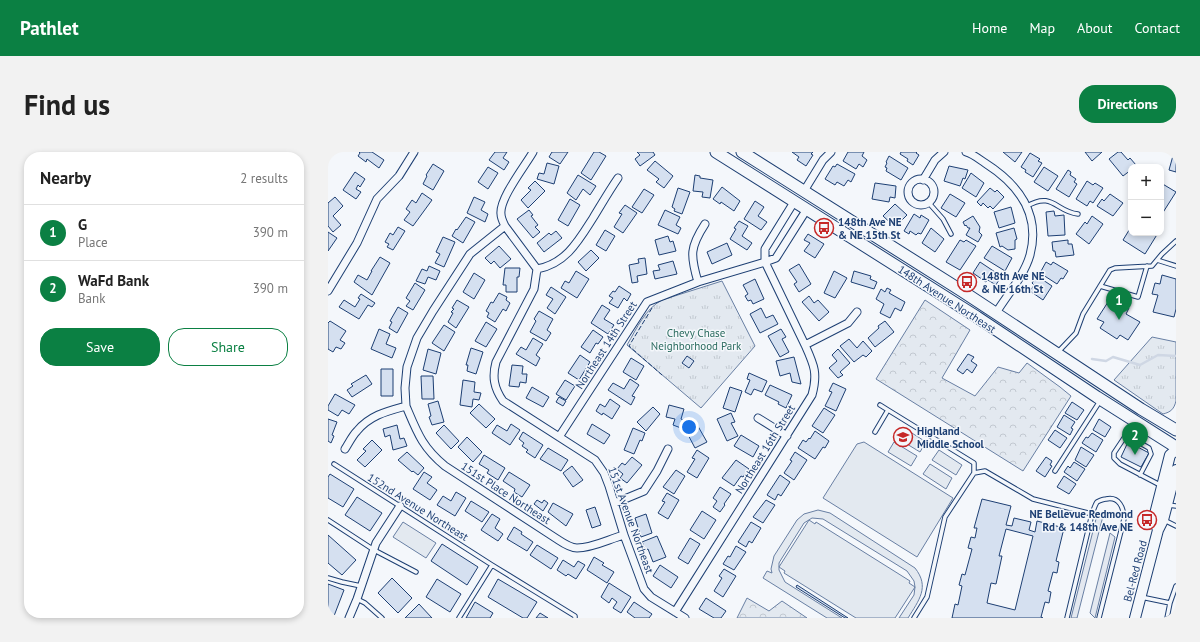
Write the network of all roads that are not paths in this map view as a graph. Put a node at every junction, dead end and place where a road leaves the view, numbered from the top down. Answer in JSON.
{"nodes":[{"id":1,"x":414,"y":152,"type":"edge"},
{"id":2,"x":533,"y":152,"type":"edge"},
{"id":3,"x":716,"y":152,"type":"edge"},
{"id":4,"x":724,"y":152,"type":"edge"},
{"id":5,"x":736,"y":152,"type":"edge"},
{"id":6,"x":742,"y":152,"type":"edge"},
{"id":7,"x":832,"y":152,"type":"edge"},
{"id":8,"x":944,"y":152,"type":"edge"},
{"id":9,"x":966,"y":152,"type":"edge"},
{"id":10,"x":618,"y":178,"type":"dead end"},
{"id":11,"x":923,"y":180,"type":"junction"},
{"id":12,"x":804,"y":191,"type":"junction"},
{"id":13,"x":794,"y":202,"type":"junction"},
{"id":14,"x":928,"y":202,"type":"junction"},
{"id":15,"x":1027,"y":206,"type":"junction"},
{"id":16,"x":807,"y":209,"type":"junction"},
{"id":17,"x":1078,"y":214,"type":"dead end"},
{"id":18,"x":705,"y":224,"type":"dead end"},
{"id":19,"x":505,"y":226,"type":"junction"},
{"id":20,"x":951,"y":234,"type":"dead end"},
{"id":21,"x":1176,"y":241,"type":"edge"},
{"id":22,"x":1157,"y":260,"type":"junction"},
{"id":23,"x":765,"y":262,"type":"junction"},
{"id":24,"x":1147,"y":266,"type":"junction"},
{"id":25,"x":1176,"y":266,"type":"edge"},
{"id":26,"x":537,"y":269,"type":"junction"},
{"id":27,"x":698,"y":282,"type":"junction"},
{"id":28,"x":1100,"y":286,"type":"junction"},
{"id":29,"x":328,"y":291,"type":"edge"},
{"id":30,"x":857,"y":312,"type":"dead end"},
{"id":31,"x":996,"y":313,"type":"junction"},
{"id":32,"x":977,"y":318,"type":"junction"},
{"id":33,"x":1008,"y":322,"type":"junction"},
{"id":34,"x":805,"y":345,"type":"junction"},
{"id":35,"x":1056,"y":354,"type":"junction"},
{"id":36,"x":1101,"y":400,"type":"junction"},
{"id":37,"x":880,"y":405,"type":"dead end"},
{"id":38,"x":406,"y":406,"type":"junction"},
{"id":39,"x":888,"y":410,"type":"junction"},
{"id":40,"x":758,"y":418,"type":"dead end"},
{"id":41,"x":1135,"y":422,"type":"junction"},
{"id":42,"x":1176,"y":430,"type":"edge"},
{"id":43,"x":875,"y":432,"type":"dead end"},
{"id":44,"x":787,"y":436,"type":"junction"},
{"id":45,"x":1126,"y":436,"type":"junction"},
{"id":46,"x":559,"y":438,"type":"junction"},
{"id":47,"x":1176,"y":448,"type":"edge"},
{"id":48,"x":345,"y":449,"type":"dead end"},
{"id":49,"x":668,"y":449,"type":"dead end"},
{"id":50,"x":334,"y":464,"type":"dead end"},
{"id":51,"x":1176,"y":470,"type":"edge"},
{"id":52,"x":1056,"y":471,"type":"dead end"},
{"id":53,"x":974,"y":473,"type":"junction"},
{"id":54,"x":1140,"y":475,"type":"junction"},
{"id":55,"x":1162,"y":486,"type":"junction"},
{"id":56,"x":615,"y":503,"type":"junction"},
{"id":57,"x":1172,"y":505,"type":"edge"},
{"id":58,"x":400,"y":506,"type":"junction"},
{"id":59,"x":1092,"y":514,"type":"junction"},
{"id":60,"x":328,"y":520,"type":"edge"},
{"id":61,"x":1163,"y":520,"type":"junction"},
{"id":62,"x":1176,"y":526,"type":"edge"},
{"id":63,"x":1158,"y":530,"type":"junction"},
{"id":64,"x":624,"y":535,"type":"junction"},
{"id":65,"x":374,"y":550,"type":"junction"},
{"id":66,"x":492,"y":565,"type":"junction"},
{"id":67,"x":416,"y":572,"type":"dead end"},
{"id":68,"x":328,"y":578,"type":"edge"},
{"id":69,"x":361,"y":586,"type":"junction"},
{"id":70,"x":1176,"y":586,"type":"edge"},
{"id":71,"x":1140,"y":596,"type":"junction"},
{"id":72,"x":357,"y":599,"type":"junction"},
{"id":73,"x":1170,"y":603,"type":"junction"},
{"id":74,"x":675,"y":612,"type":"junction"},
{"id":75,"x":349,"y":618,"type":"edge"},
{"id":76,"x":382,"y":618,"type":"edge"},
{"id":77,"x":459,"y":618,"type":"edge"},
{"id":78,"x":575,"y":618,"type":"edge"},
{"id":79,"x":685,"y":618,"type":"edge"},
{"id":80,"x":914,"y":618,"type":"edge"},
{"id":81,"x":1067,"y":618,"type":"edge"},
{"id":82,"x":1099,"y":618,"type":"edge"},
{"id":83,"x":1134,"y":618,"type":"edge"},
{"id":84,"x":1167,"y":618,"type":"edge"}],
"edges":[{"from":1,"to":29,"type":"street"},
{"from":2,"to":19,"type":"street"},
{"from":3,"to":13,"type":"main road","name":"148th Avenue Northeast"},
{"from":4,"to":5,"type":"main road"},
{"from":6,"to":12,"type":"main road","name":"148th Avenue Northeast"},
{"from":7,"to":12,"type":"street"},
{"from":8,"to":11,"type":"street"},
{"from":9,"to":15,"type":"street"},
{"from":10,"to":26,"type":"street"},
{"from":11,"to":14,"type":"street"},
{"from":11,"to":14,"type":"street"},
{"from":12,"to":31,"type":"main road","name":"148th Avenue Northeast"},
{"from":13,"to":16,"type":"main road","name":"148th Avenue Northeast"},
{"from":13,"to":23,"type":"street"},
{"from":14,"to":20,"type":"lane"},
{"from":15,"to":17,"type":"lane"},
{"from":15,"to":31,"type":"street"},
{"from":16,"to":23,"type":"street","name":"Northeast 14th Street"},
{"from":16,"to":32,"type":"main road","name":"148th Avenue Northeast"},
{"from":18,"to":27,"type":"street"},
{"from":19,"to":26,"type":"street"},
{"from":19,"to":38,"type":"street","name":"151st Place Northeast"},
{"from":21,"to":22,"type":"lane"},
{"from":22,"to":24,"type":"lane"},
{"from":22,"to":25,"type":"lane"},
{"from":23,"to":27,"type":"street","name":"Northeast 14th Street"},
{"from":23,"to":34,"type":"street","name":"Northeast 16th Street"},
{"from":24,"to":28,"type":"lane"},
{"from":24,"to":28,"type":"lane"},
{"from":26,"to":46,"type":"street","name":"151st Avenue Northeast"},
{"from":27,"to":46,"type":"street","name":"Northeast 14th Street"},
{"from":28,"to":35,"type":"lane"},
{"from":30,"to":34,"type":"street"},
{"from":31,"to":33,"type":"main road","name":"148th Avenue Northeast"},
{"from":32,"to":33,"type":"main road"},
{"from":32,"to":36,"type":"main road","name":"148th Avenue Northeast"},
{"from":33,"to":35,"type":"main road","name":"148th Avenue Northeast"},
{"from":34,"to":44,"type":"street","name":"Northeast 16th Street"},
{"from":35,"to":42,"type":"main road","name":"148th Avenue Northeast"},
{"from":36,"to":41,"type":"main road","name":"148th Avenue Northeast"},
{"from":36,"to":52,"type":"lane"},
{"from":37,"to":39,"type":"lane"},
{"from":38,"to":48,"type":"street"},
{"from":38,"to":64,"type":"street","name":"151st Place Northeast"},
{"from":39,"to":43,"type":"lane"},
{"from":39,"to":53,"type":"lane"},
{"from":40,"to":44,"type":"street"},
{"from":41,"to":45,"type":"lane"},
{"from":41,"to":47,"type":"main road","name":"148th Avenue Northeast"},
{"from":44,"to":74,"type":"street","name":"Northeast 16th Street"},
{"from":45,"to":54,"type":"lane"},
{"from":45,"to":54,"type":"lane"},
{"from":46,"to":56,"type":"street","name":"151st Avenue Northeast"},
{"from":47,"to":55,"type":"main road","name":"Bel-Red Road"},
{"from":49,"to":56,"type":"street"},
{"from":50,"to":58,"type":"lane","name":"152nd Avenue Northeast"},
{"from":51,"to":57,"type":"main road","name":"Bel-Red Road"},
{"from":53,"to":59,"type":"lane"},
{"from":53,"to":80,"type":"lane"},
{"from":54,"to":55,"type":"lane"},
{"from":55,"to":63,"type":"main road","name":"Bel-Red Road"},
{"from":56,"to":64,"type":"street","name":"151st Avenue Northeast"},
{"from":57,"to":61,"type":"main road","name":"Bel-Red Road"},
{"from":58,"to":65,"type":"street"},
{"from":58,"to":66,"type":"lane","name":"152nd Avenue Northeast"},
{"from":59,"to":81,"type":"lane"},
{"from":59,"to":82,"type":"lane"},
{"from":60,"to":65,"type":"lane"},
{"from":61,"to":62,"type":"lane"},
{"from":61,"to":63,"type":"main road","name":"Bel-Red Road"},
{"from":63,"to":71,"type":"main road","name":"Bel-Red Road"},
{"from":64,"to":74,"type":"street","name":"151st Avenue Northeast"},
{"from":65,"to":67,"type":"lane"},
{"from":65,"to":69,"type":"street"},
{"from":66,"to":77,"type":"lane"},
{"from":66,"to":78,"type":"lane","name":"152nd Avenue Northeast"},
{"from":68,"to":69,"type":"lane"},
{"from":69,"to":72,"type":"street"},
{"from":70,"to":73,"type":"lane"},
{"from":71,"to":73,"type":"lane"},
{"from":71,"to":83,"type":"main road","name":"Bel-Red Road"},
{"from":72,"to":75,"type":"street"},
{"from":72,"to":76,"type":"lane"},
{"from":73,"to":84,"type":"lane"},
{"from":74,"to":79,"type":"street","name":"151st Avenue Northeast"}]}
